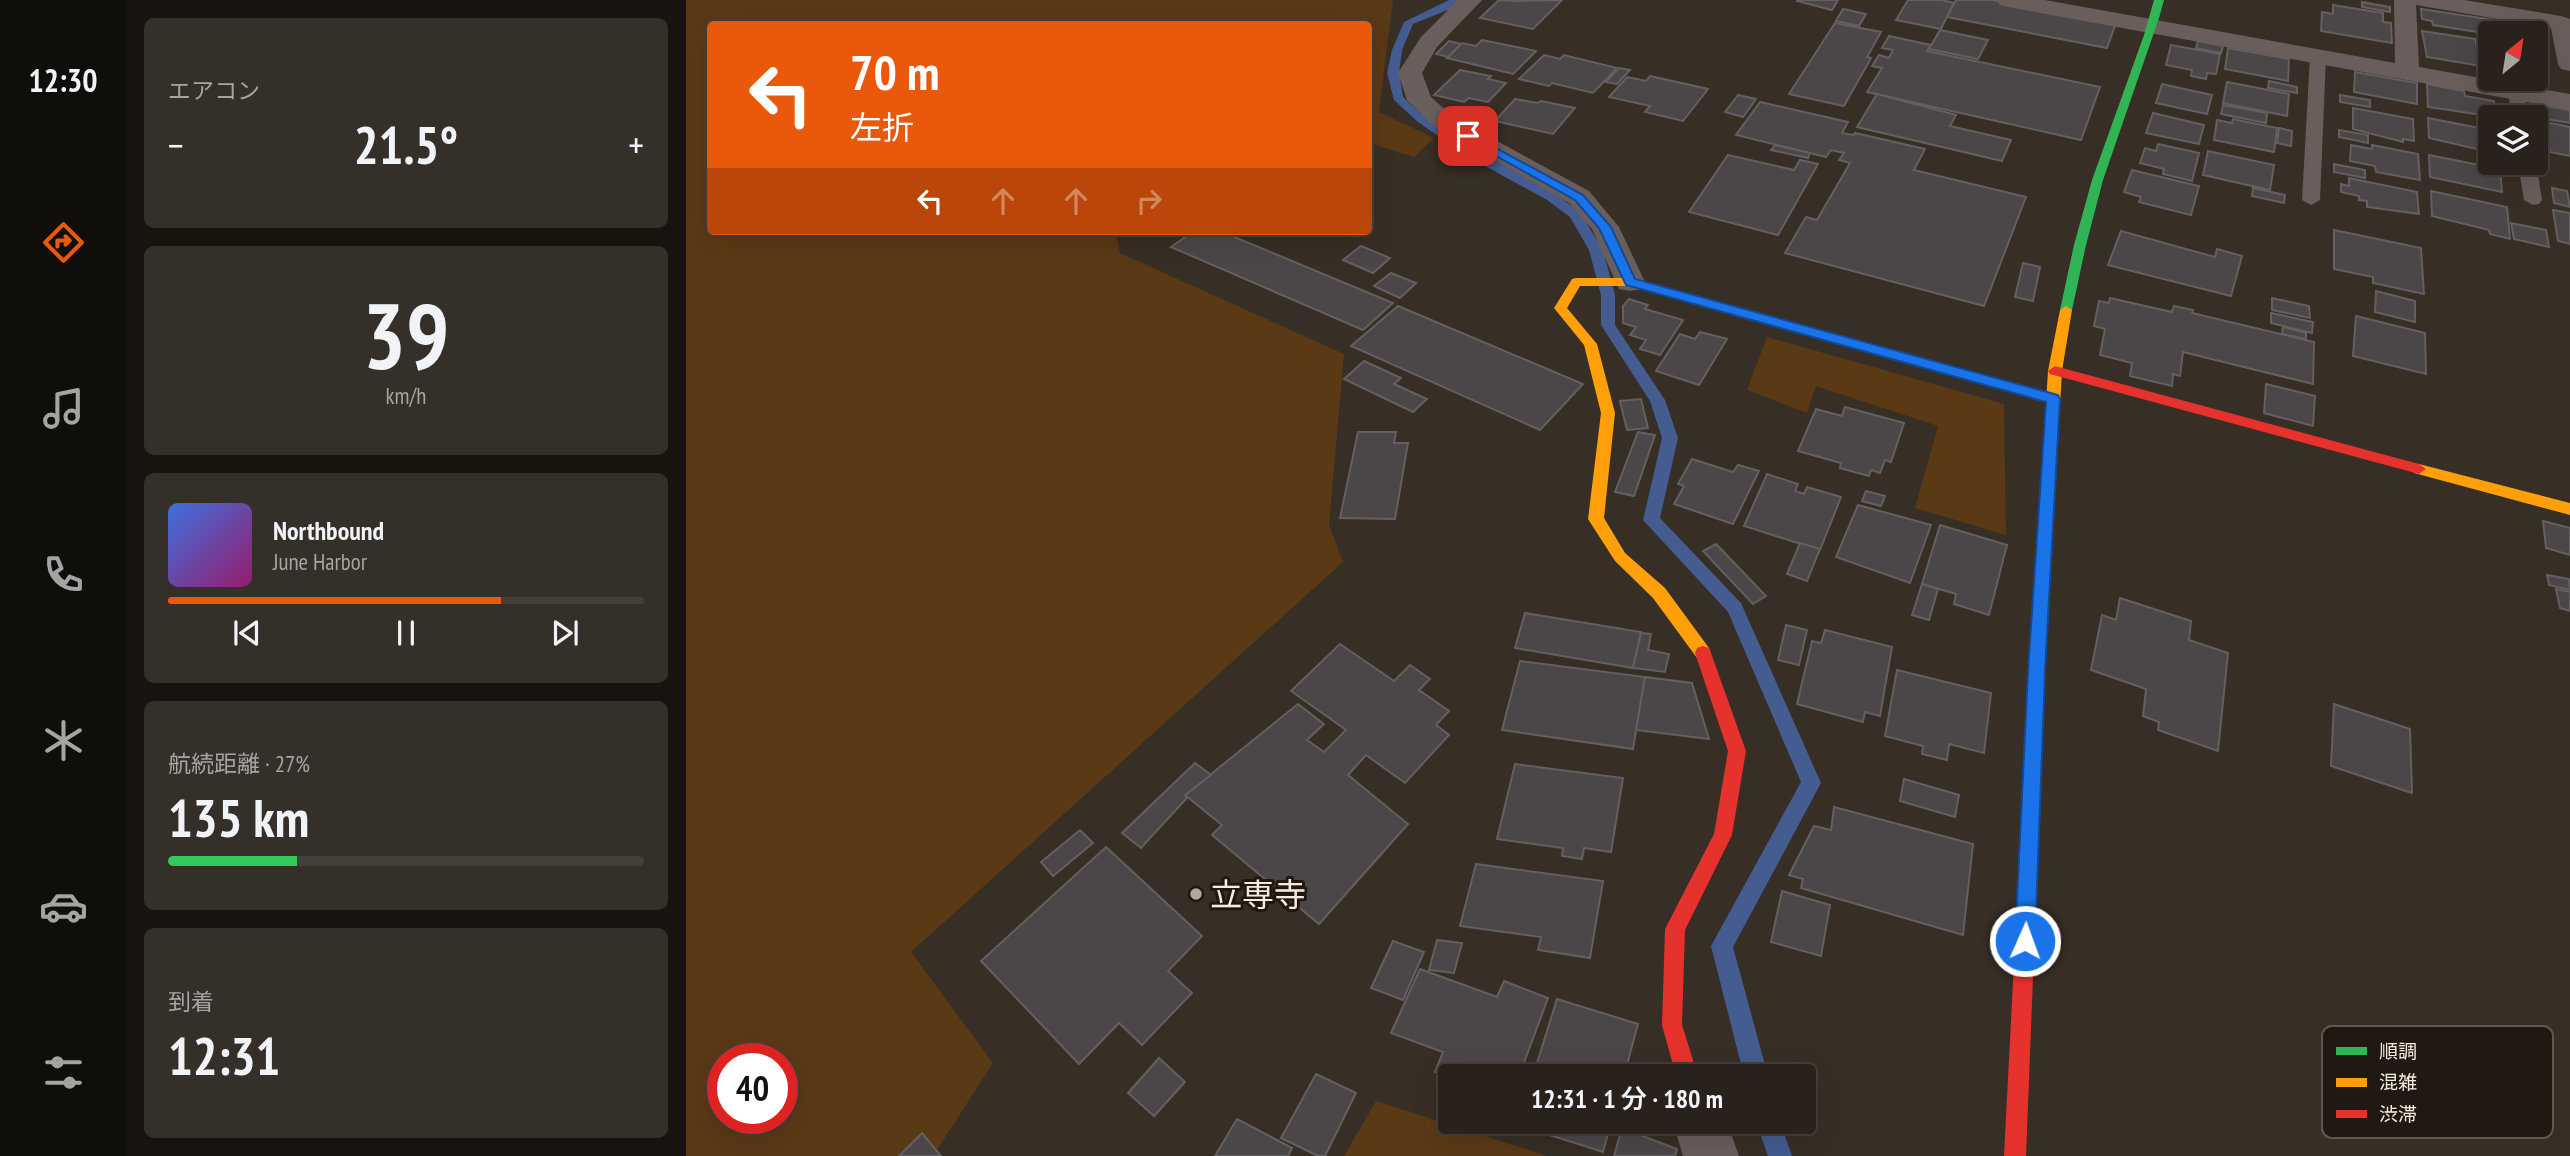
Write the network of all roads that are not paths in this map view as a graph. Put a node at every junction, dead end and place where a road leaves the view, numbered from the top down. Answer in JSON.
{"nodes":[{"id":1,"x":1471,"y":0,"type":"edge"},
{"id":2,"x":2008,"y":0,"type":"edge"},
{"id":3,"x":2159,"y":0,"type":"edge"},
{"id":4,"x":2405,"y":0,"type":"edge"},
{"id":5,"x":2424,"y":0,"type":"edge"},
{"id":6,"x":2153,"y":27,"type":"junction"},
{"id":7,"x":2318,"y":57,"type":"junction"},
{"id":8,"x":2570,"y":64,"type":"edge"},
{"id":9,"x":2407,"y":72,"type":"junction"},
{"id":10,"x":2515,"y":92,"type":"junction"},
{"id":11,"x":2570,"y":102,"type":"edge"},
{"id":12,"x":2518,"y":105,"type":"edge"},
{"id":13,"x":2529,"y":175,"type":"edge"},
{"id":14,"x":2311,"y":200,"type":"dead end"},
{"id":15,"x":2533,"y":200,"type":"dead end"},
{"id":16,"x":1624,"y":282,"type":"junction"},
{"id":17,"x":2055,"y":371,"type":"junction"},
{"id":18,"x":2053,"y":399,"type":"junction"},
{"id":19,"x":2570,"y":509,"type":"edge"},
{"id":20,"x":1683,"y":1064,"type":"edge"},
{"id":21,"x":1704,"y":1134,"type":"edge"},
{"id":22,"x":1712,"y":1156,"type":"edge"},
{"id":23,"x":2015,"y":1156,"type":"edge"}],
"edges":[{"from":1,"to":16,"type":"street"},
{"from":2,"to":6,"type":"street"},
{"from":3,"to":6,"type":"street"},
{"from":4,"to":9,"type":"street"},
{"from":5,"to":8,"type":"street"},
{"from":6,"to":7,"type":"street"},
{"from":6,"to":17,"type":"street"},
{"from":7,"to":9,"type":"street"},
{"from":7,"to":14,"type":"lane"},
{"from":9,"to":10,"type":"street"},
{"from":10,"to":11,"type":"street"},
{"from":10,"to":12,"type":"lane"},
{"from":13,"to":15,"type":"lane"},
{"from":16,"to":18,"type":"street"},
{"from":16,"to":20,"type":"street"},
{"from":17,"to":18,"type":"street"},
{"from":17,"to":19,"type":"street"},
{"from":18,"to":23,"type":"street"},
{"from":21,"to":22,"type":"street"}]}
